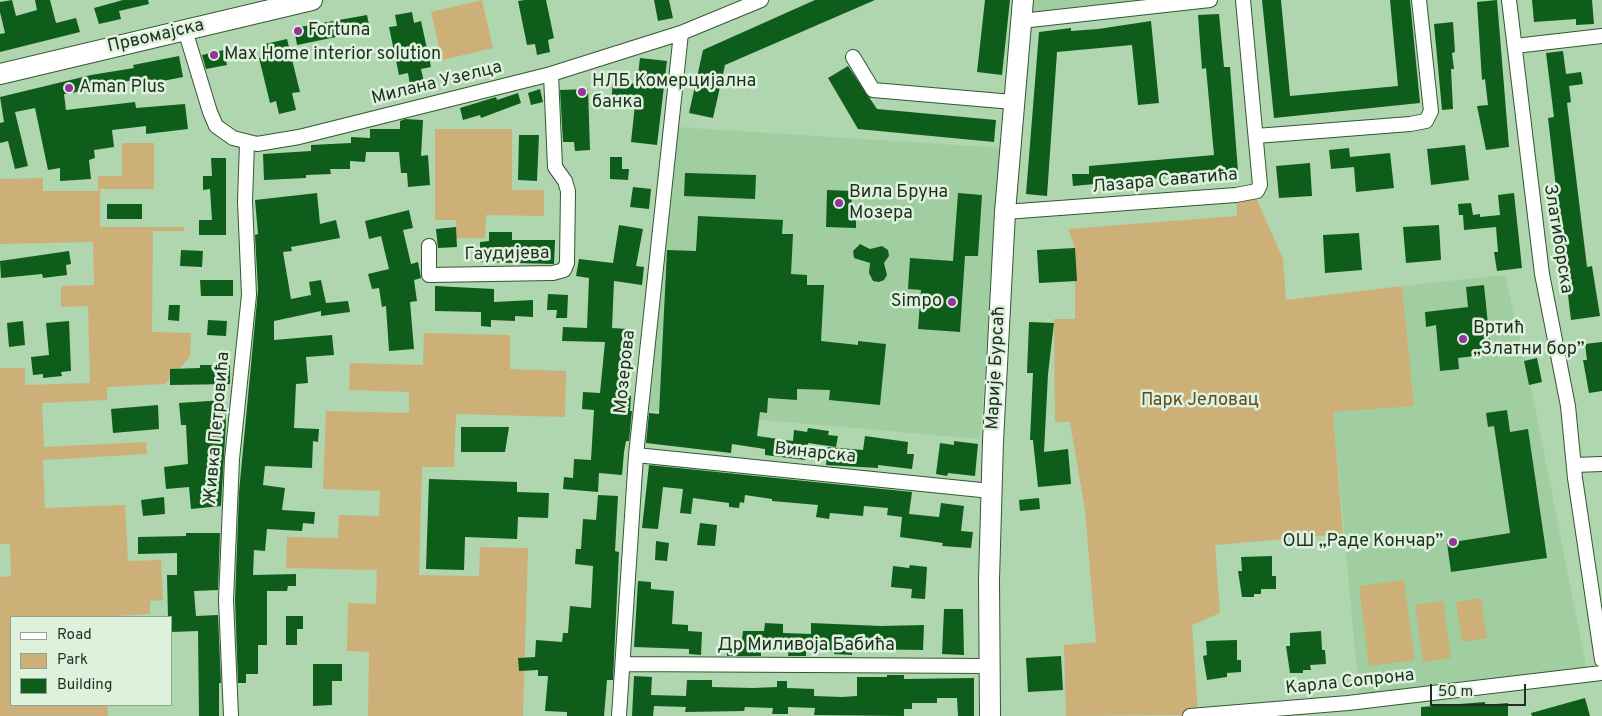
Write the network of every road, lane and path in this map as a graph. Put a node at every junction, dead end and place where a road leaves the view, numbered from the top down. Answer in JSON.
{"nodes":[{"id":1,"x":312,"y":0,"type":"edge"},
{"id":2,"x":762,"y":0,"type":"edge"},
{"id":3,"x":1023,"y":0,"type":"edge"},
{"id":4,"x":1210,"y":0,"type":"edge"},
{"id":5,"x":1243,"y":0,"type":"edge"},
{"id":6,"x":1419,"y":0,"type":"edge"},
{"id":7,"x":1509,"y":0,"type":"edge"},
{"id":8,"x":1021,"y":21,"type":"junction"},
{"id":9,"x":186,"y":30,"type":"junction"},
{"id":10,"x":681,"y":33,"type":"junction"},
{"id":11,"x":1602,"y":36,"type":"edge"},
{"id":12,"x":1515,"y":46,"type":"junction"},
{"id":13,"x":853,"y":57,"type":"dead end"},
{"id":14,"x":0,"y":74,"type":"edge"},
{"id":15,"x":551,"y":74,"type":"junction"},
{"id":16,"x":1013,"y":102,"type":"junction"},
{"id":17,"x":1256,"y":136,"type":"junction"},
{"id":18,"x":247,"y":143,"type":"junction"},
{"id":19,"x":1005,"y":212,"type":"junction"},
{"id":20,"x":429,"y":246,"type":"dead end"},
{"id":21,"x":636,"y":455,"type":"junction"},
{"id":22,"x":1602,"y":464,"type":"edge"},
{"id":23,"x":1574,"y":465,"type":"junction"},
{"id":24,"x":991,"y":491,"type":"junction"},
{"id":25,"x":1602,"y":660,"type":"edge"},
{"id":26,"x":623,"y":664,"type":"junction"},
{"id":27,"x":989,"y":666,"type":"junction"},
{"id":28,"x":1602,"y":673,"type":"edge"},
{"id":29,"x":231,"y":716,"type":"edge"},
{"id":30,"x":619,"y":716,"type":"edge"},
{"id":31,"x":990,"y":716,"type":"edge"},
{"id":32,"x":1190,"y":716,"type":"edge"}],
"edges":[{"from":1,"to":9,"type":"street","name":"Првомајска"},
{"from":2,"to":10,"type":"street","name":"Милана Узелца"},
{"from":3,"to":8,"type":"street","name":"Марије Бурсаћ"},
{"from":4,"to":8,"type":"street"},
{"from":5,"to":17,"type":"street","name":"Лазара Саватића"},
{"from":6,"to":17,"type":"street"},
{"from":7,"to":12,"type":"street","name":"Златиборска"},
{"from":8,"to":16,"type":"street","name":"Марије Бурсаћ"},
{"from":9,"to":14,"type":"street","name":"Првомајска"},
{"from":9,"to":18,"type":"street","name":"Милана Узелца"},
{"from":10,"to":15,"type":"street","name":"Милана Узелца"},
{"from":10,"to":21,"type":"street","name":"Мозерова"},
{"from":11,"to":12,"type":"street"},
{"from":12,"to":23,"type":"street","name":"Златиборска"},
{"from":13,"to":16,"type":"street"},
{"from":15,"to":18,"type":"street","name":"Милана Узелца"},
{"from":15,"to":20,"type":"street","name":"Гаудијева"},
{"from":16,"to":19,"type":"street","name":"Марије Бурсаћ"},
{"from":17,"to":19,"type":"street","name":"Лазара Саватића"},
{"from":18,"to":29,"type":"street","name":"Живка Петровића"},
{"from":19,"to":24,"type":"street","name":"Марије Бурсаћ"},
{"from":21,"to":24,"type":"street","name":"Винарска"},
{"from":21,"to":26,"type":"street","name":"Мозерова"},
{"from":22,"to":23,"type":"street"},
{"from":23,"to":25,"type":"street","name":"Златиборска"},
{"from":24,"to":27,"type":"street","name":"Марије Бурсаћ"},
{"from":26,"to":27,"type":"street","name":"Др Миливоја Бабића"},
{"from":26,"to":30,"type":"street","name":"Мозерова"},
{"from":27,"to":31,"type":"street","name":"Марије Бурсаћ"},
{"from":28,"to":32,"type":"street","name":"Карла Сопрона"}]}
